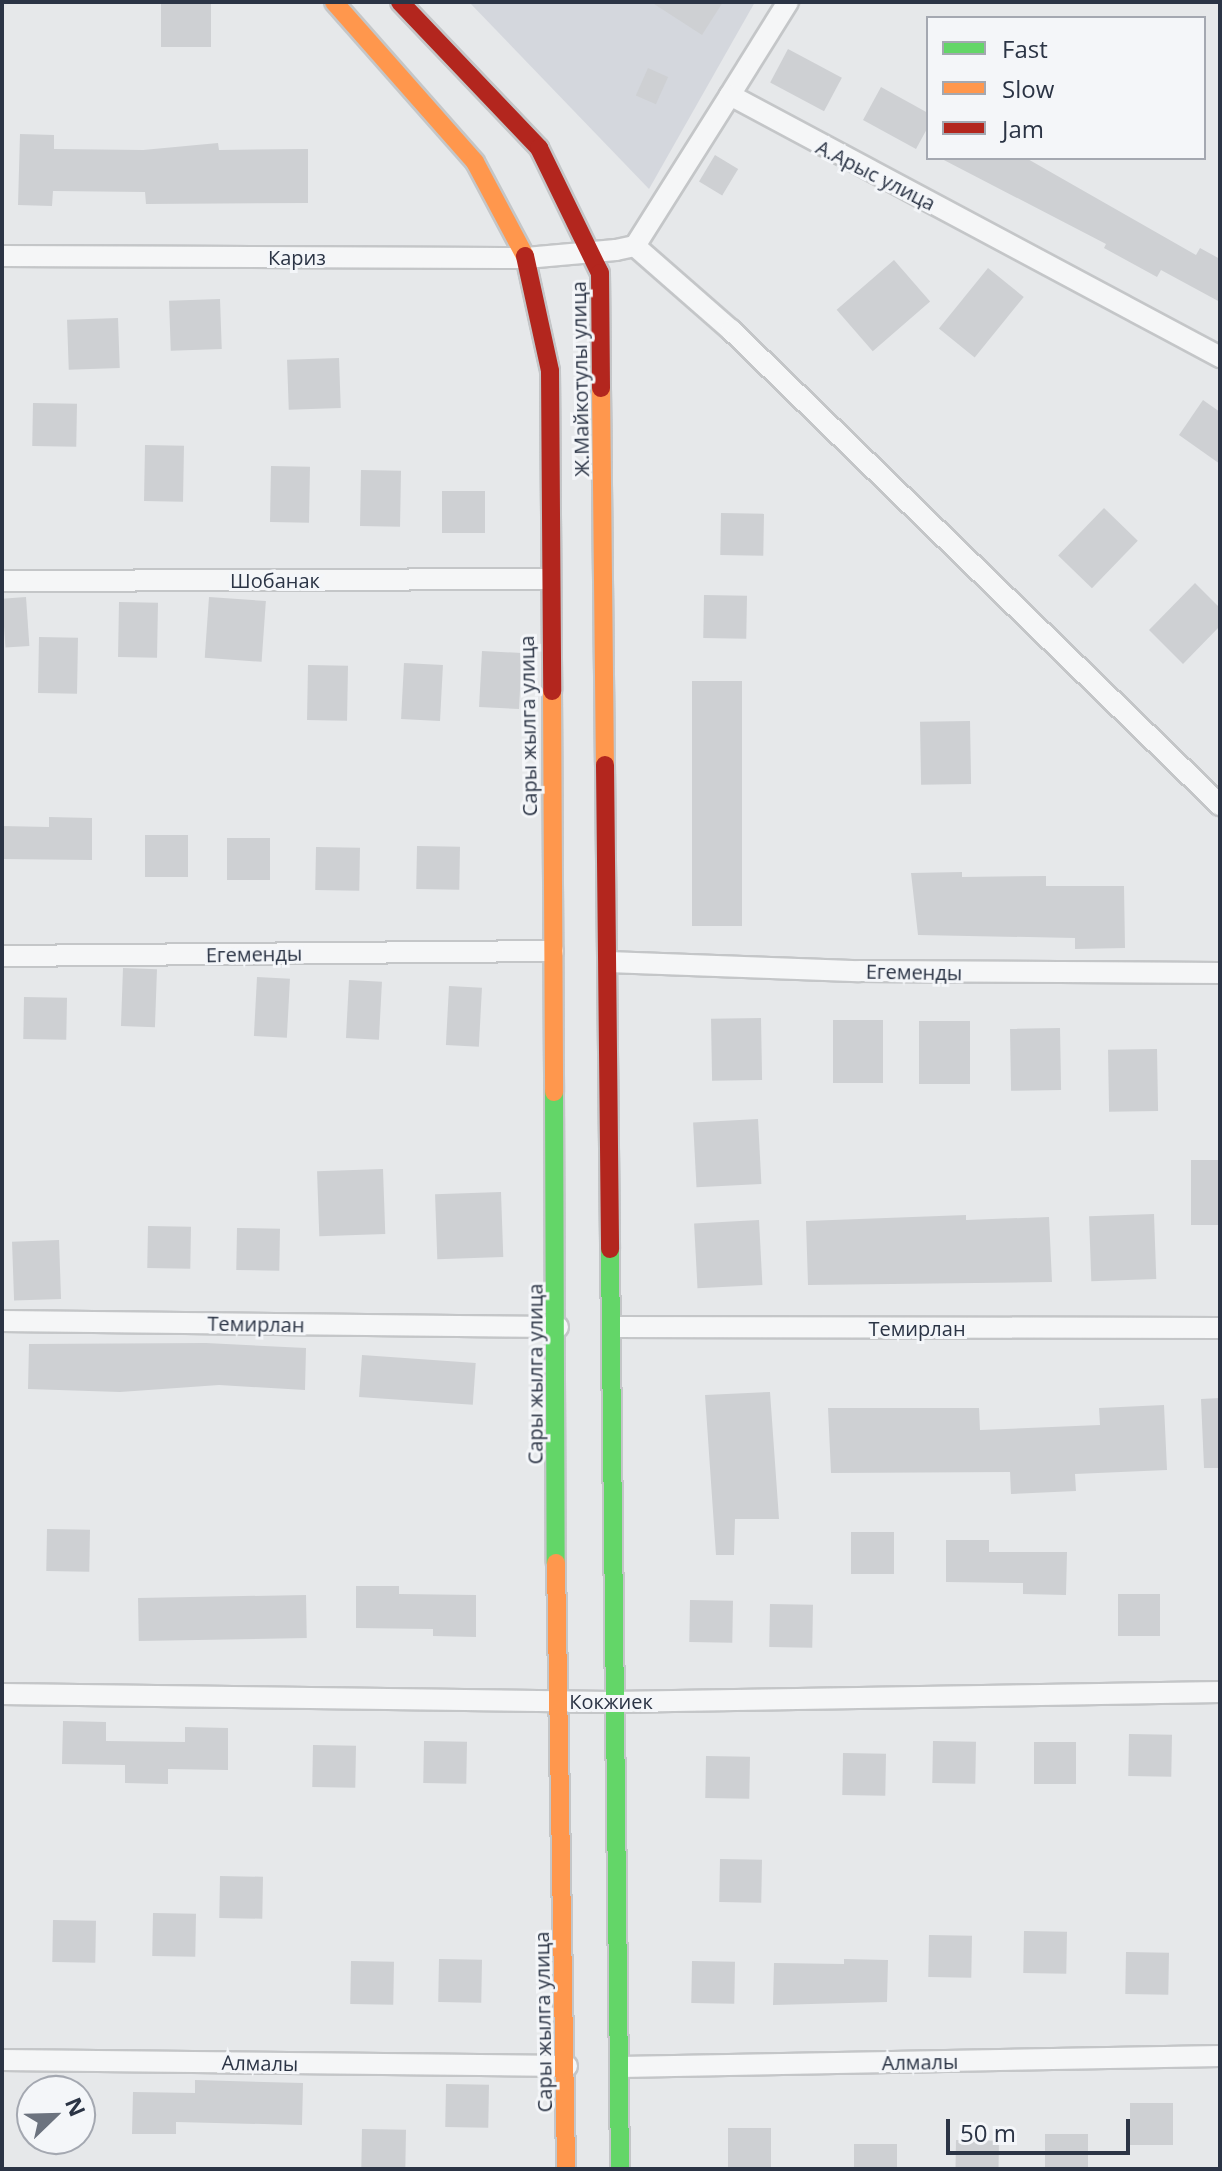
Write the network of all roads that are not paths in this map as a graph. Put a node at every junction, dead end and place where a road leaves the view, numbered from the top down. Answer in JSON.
{"nodes":[{"id":1,"x":334,"y":2,"type":"edge"},
{"id":2,"x":400,"y":2,"type":"edge"},
{"id":3,"x":788,"y":2,"type":"edge"},
{"id":4,"x":730,"y":95,"type":"junction"},
{"id":5,"x":635,"y":246,"type":"junction"},
{"id":6,"x":591,"y":255,"type":"junction"},
{"id":7,"x":2,"y":256,"type":"edge"},
{"id":8,"x":526,"y":258,"type":"junction"},
{"id":9,"x":1220,"y":357,"type":"edge"},
{"id":10,"x":548,"y":579,"type":"junction"},
{"id":11,"x":2,"y":581,"type":"edge"},
{"id":12,"x":1220,"y":805,"type":"edge"},
{"id":13,"x":553,"y":951,"type":"junction"},
{"id":14,"x":2,"y":956,"type":"edge"},
{"id":15,"x":608,"y":962,"type":"junction"},
{"id":16,"x":1220,"y":973,"type":"edge"},
{"id":17,"x":2,"y":1321,"type":"edge"},
{"id":18,"x":558,"y":1327,"type":"junction"},
{"id":19,"x":614,"y":1327,"type":"junction"},
{"id":20,"x":1220,"y":1328,"type":"edge"},
{"id":21,"x":1220,"y":1692,"type":"edge"},
{"id":22,"x":2,"y":1694,"type":"edge"},
{"id":23,"x":557,"y":1701,"type":"junction"},
{"id":24,"x":612,"y":1702,"type":"junction"},
{"id":25,"x":1220,"y":2056,"type":"edge"},
{"id":26,"x":2,"y":2060,"type":"edge"},
{"id":27,"x":567,"y":2066,"type":"junction"},
{"id":28,"x":620,"y":2067,"type":"junction"},
{"id":29,"x":566,"y":2169,"type":"edge"},
{"id":30,"x":620,"y":2169,"type":"edge"}],
"edges":[{"from":1,"to":8,"type":"street","name":"Ж.Майкотулы улица"},
{"from":2,"to":6,"type":"street","name":"Ж.Майкотулы улица"},
{"from":3,"to":4,"type":"street"},
{"from":4,"to":5,"type":"street"},
{"from":4,"to":9,"type":"street","name":"А.Арыс улица"},
{"from":5,"to":6,"type":"street"},
{"from":5,"to":12,"type":"street"},
{"from":6,"to":8,"type":"street","name":"Кариз"},
{"from":6,"to":15,"type":"street","name":"Ж.Майкотулы улица"},
{"from":7,"to":8,"type":"street","name":"Кариз"},
{"from":8,"to":10,"type":"street","name":"Ж.Майкотулы улица"},
{"from":10,"to":11,"type":"street","name":"Шобанак"},
{"from":10,"to":13,"type":"street","name":"Сары жылга улица"},
{"from":13,"to":14,"type":"street","name":"Егеменды"},
{"from":13,"to":18,"type":"street","name":"Сары жылга улица"},
{"from":15,"to":16,"type":"street","name":"Егеменды"},
{"from":15,"to":19,"type":"street"},
{"from":17,"to":18,"type":"street","name":"Темирлан"},
{"from":18,"to":23,"type":"street","name":"Сары жылга улица"},
{"from":19,"to":20,"type":"street","name":"Темирлан"},
{"from":19,"to":24,"type":"street"},
{"from":21,"to":24,"type":"street","name":"Кокжиек"},
{"from":22,"to":23,"type":"street","name":"Кокжиек"},
{"from":23,"to":24,"type":"street","name":"Кокжиек"},
{"from":23,"to":27,"type":"street","name":"Сары жылга улица"},
{"from":24,"to":28,"type":"street"},
{"from":25,"to":28,"type":"street","name":"Алмалы"},
{"from":26,"to":27,"type":"street","name":"Алмалы"},
{"from":27,"to":29,"type":"street","name":"Сары жылга улица"},
{"from":28,"to":30,"type":"street"}]}
